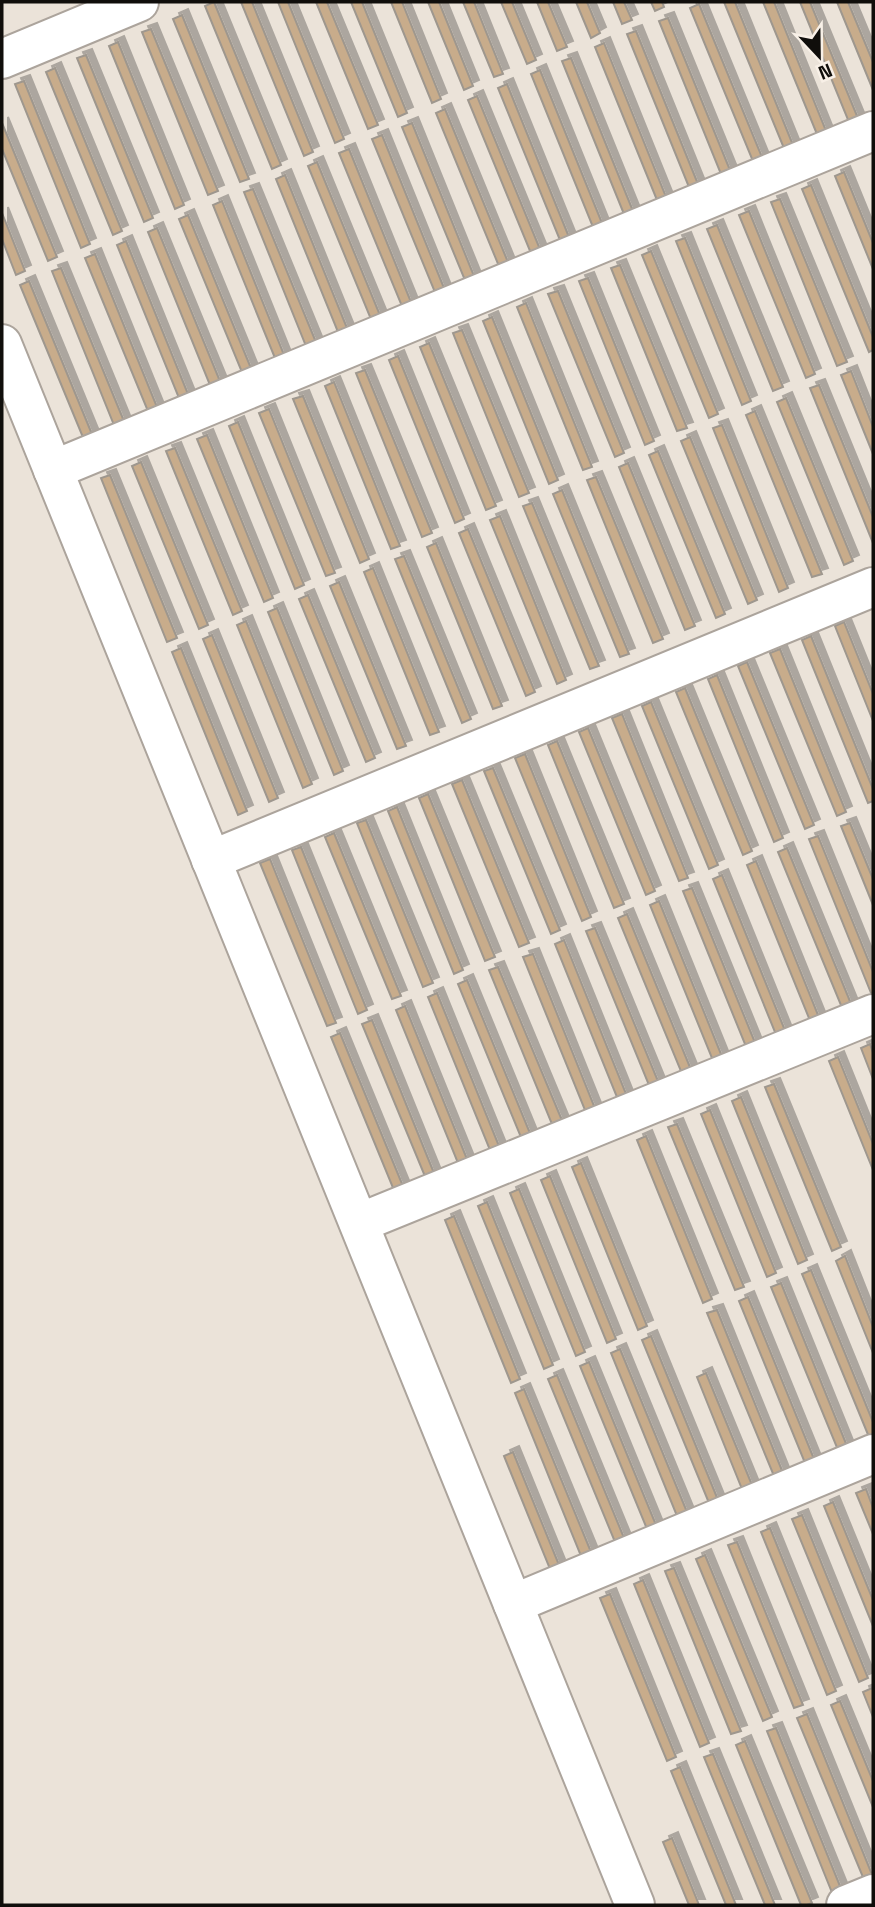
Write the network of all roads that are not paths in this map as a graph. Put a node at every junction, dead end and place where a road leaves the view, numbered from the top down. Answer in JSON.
{"nodes":[{"id":1,"x":139,"y":2,"type":"edge"},
{"id":2,"x":2,"y":59,"type":"edge"},
{"id":3,"x":873,"y":131,"type":"edge"},
{"id":4,"x":2,"y":344,"type":"edge"},
{"id":5,"x":52,"y":470,"type":"junction"},
{"id":6,"x":873,"y":587,"type":"edge"},
{"id":7,"x":211,"y":860,"type":"junction"},
{"id":8,"x":873,"y":1014,"type":"edge"},
{"id":9,"x":359,"y":1223,"type":"junction"},
{"id":10,"x":873,"y":1454,"type":"edge"},
{"id":11,"x":513,"y":1604,"type":"junction"},
{"id":12,"x":873,"y":1894,"type":"edge"},
{"id":13,"x":635,"y":1905,"type":"edge"},
{"id":14,"x":846,"y":1905,"type":"edge"}],
"edges":[{"from":1,"to":2,"type":"lane"},
{"from":3,"to":5,"type":"lane"},
{"from":4,"to":5,"type":"lane"},
{"from":5,"to":7,"type":"lane"},
{"from":6,"to":7,"type":"lane"},
{"from":7,"to":9,"type":"lane"},
{"from":8,"to":9,"type":"lane"},
{"from":9,"to":11,"type":"lane"},
{"from":10,"to":11,"type":"lane"},
{"from":11,"to":13,"type":"lane"},
{"from":12,"to":14,"type":"lane"}]}
